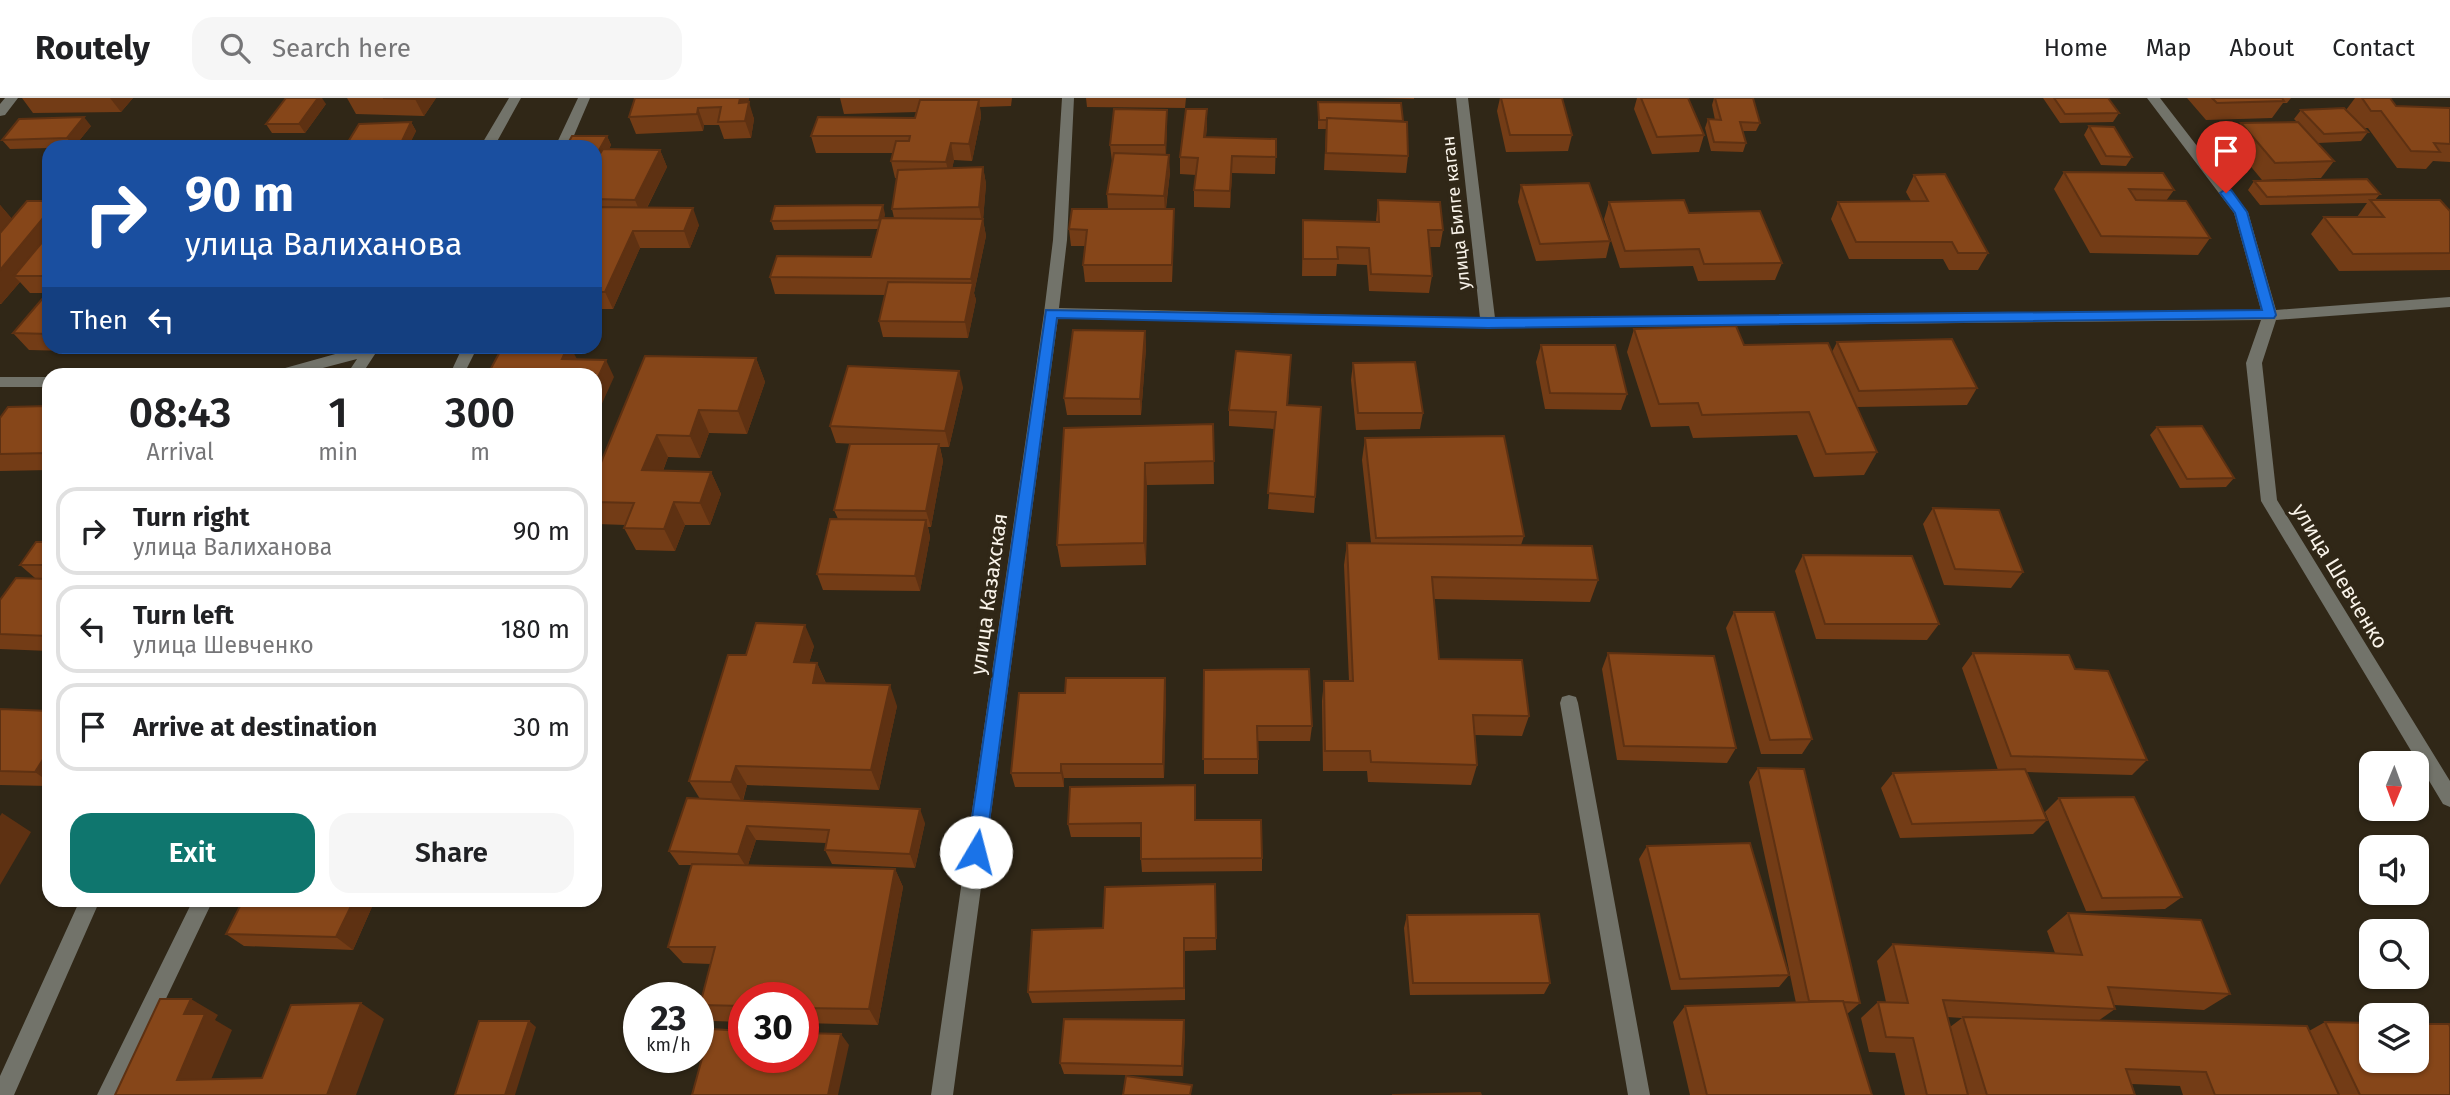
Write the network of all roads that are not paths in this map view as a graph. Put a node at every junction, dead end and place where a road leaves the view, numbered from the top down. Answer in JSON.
{"nodes":[{"id":1,"x":12,"y":98,"type":"edge"},
{"id":2,"x":515,"y":98,"type":"edge"},
{"id":3,"x":584,"y":98,"type":"edge"},
{"id":4,"x":1068,"y":98,"type":"edge"},
{"id":5,"x":1462,"y":98,"type":"edge"},
{"id":6,"x":2153,"y":98,"type":"edge"},
{"id":7,"x":0,"y":112,"type":"edge"},
{"id":8,"x":491,"y":140,"type":"edge"},
{"id":9,"x":565,"y":140,"type":"edge"},
{"id":10,"x":2450,"y":302,"type":"edge"},
{"id":11,"x":1051,"y":313,"type":"junction"},
{"id":12,"x":2270,"y":315,"type":"junction"},
{"id":13,"x":1488,"y":323,"type":"junction"},
{"id":14,"x":351,"y":354,"type":"edge"},
{"id":15,"x":303,"y":368,"type":"edge"},
{"id":16,"x":0,"y":382,"type":"edge"},
{"id":17,"x":42,"y":382,"type":"edge"},
{"id":18,"x":1569,"y":703,"type":"dead end"},
{"id":19,"x":2450,"y":798,"type":"edge"},
{"id":20,"x":87,"y":907,"type":"edge"},
{"id":21,"x":200,"y":907,"type":"edge"},
{"id":22,"x":3,"y":1095,"type":"edge"},
{"id":23,"x":108,"y":1095,"type":"edge"},
{"id":24,"x":942,"y":1095,"type":"edge"},
{"id":25,"x":1639,"y":1095,"type":"edge"}],
"edges":[{"from":1,"to":7,"type":"street"},
{"from":2,"to":8,"type":"street"},
{"from":3,"to":9,"type":"street"},
{"from":4,"to":11,"type":"street","name":"улица Казахская"},
{"from":5,"to":13,"type":"street","name":"улица Билге каган"},
{"from":6,"to":12,"type":"street"},
{"from":10,"to":12,"type":"street"},
{"from":11,"to":13,"type":"street"},
{"from":11,"to":24,"type":"street","name":"улица Казахская"},
{"from":12,"to":13,"type":"street"},
{"from":12,"to":19,"type":"street","name":"улица Шевченко"},
{"from":14,"to":15,"type":"street"},
{"from":16,"to":17,"type":"street"},
{"from":18,"to":25,"type":"street"},
{"from":20,"to":22,"type":"street"},
{"from":21,"to":23,"type":"street"}]}
